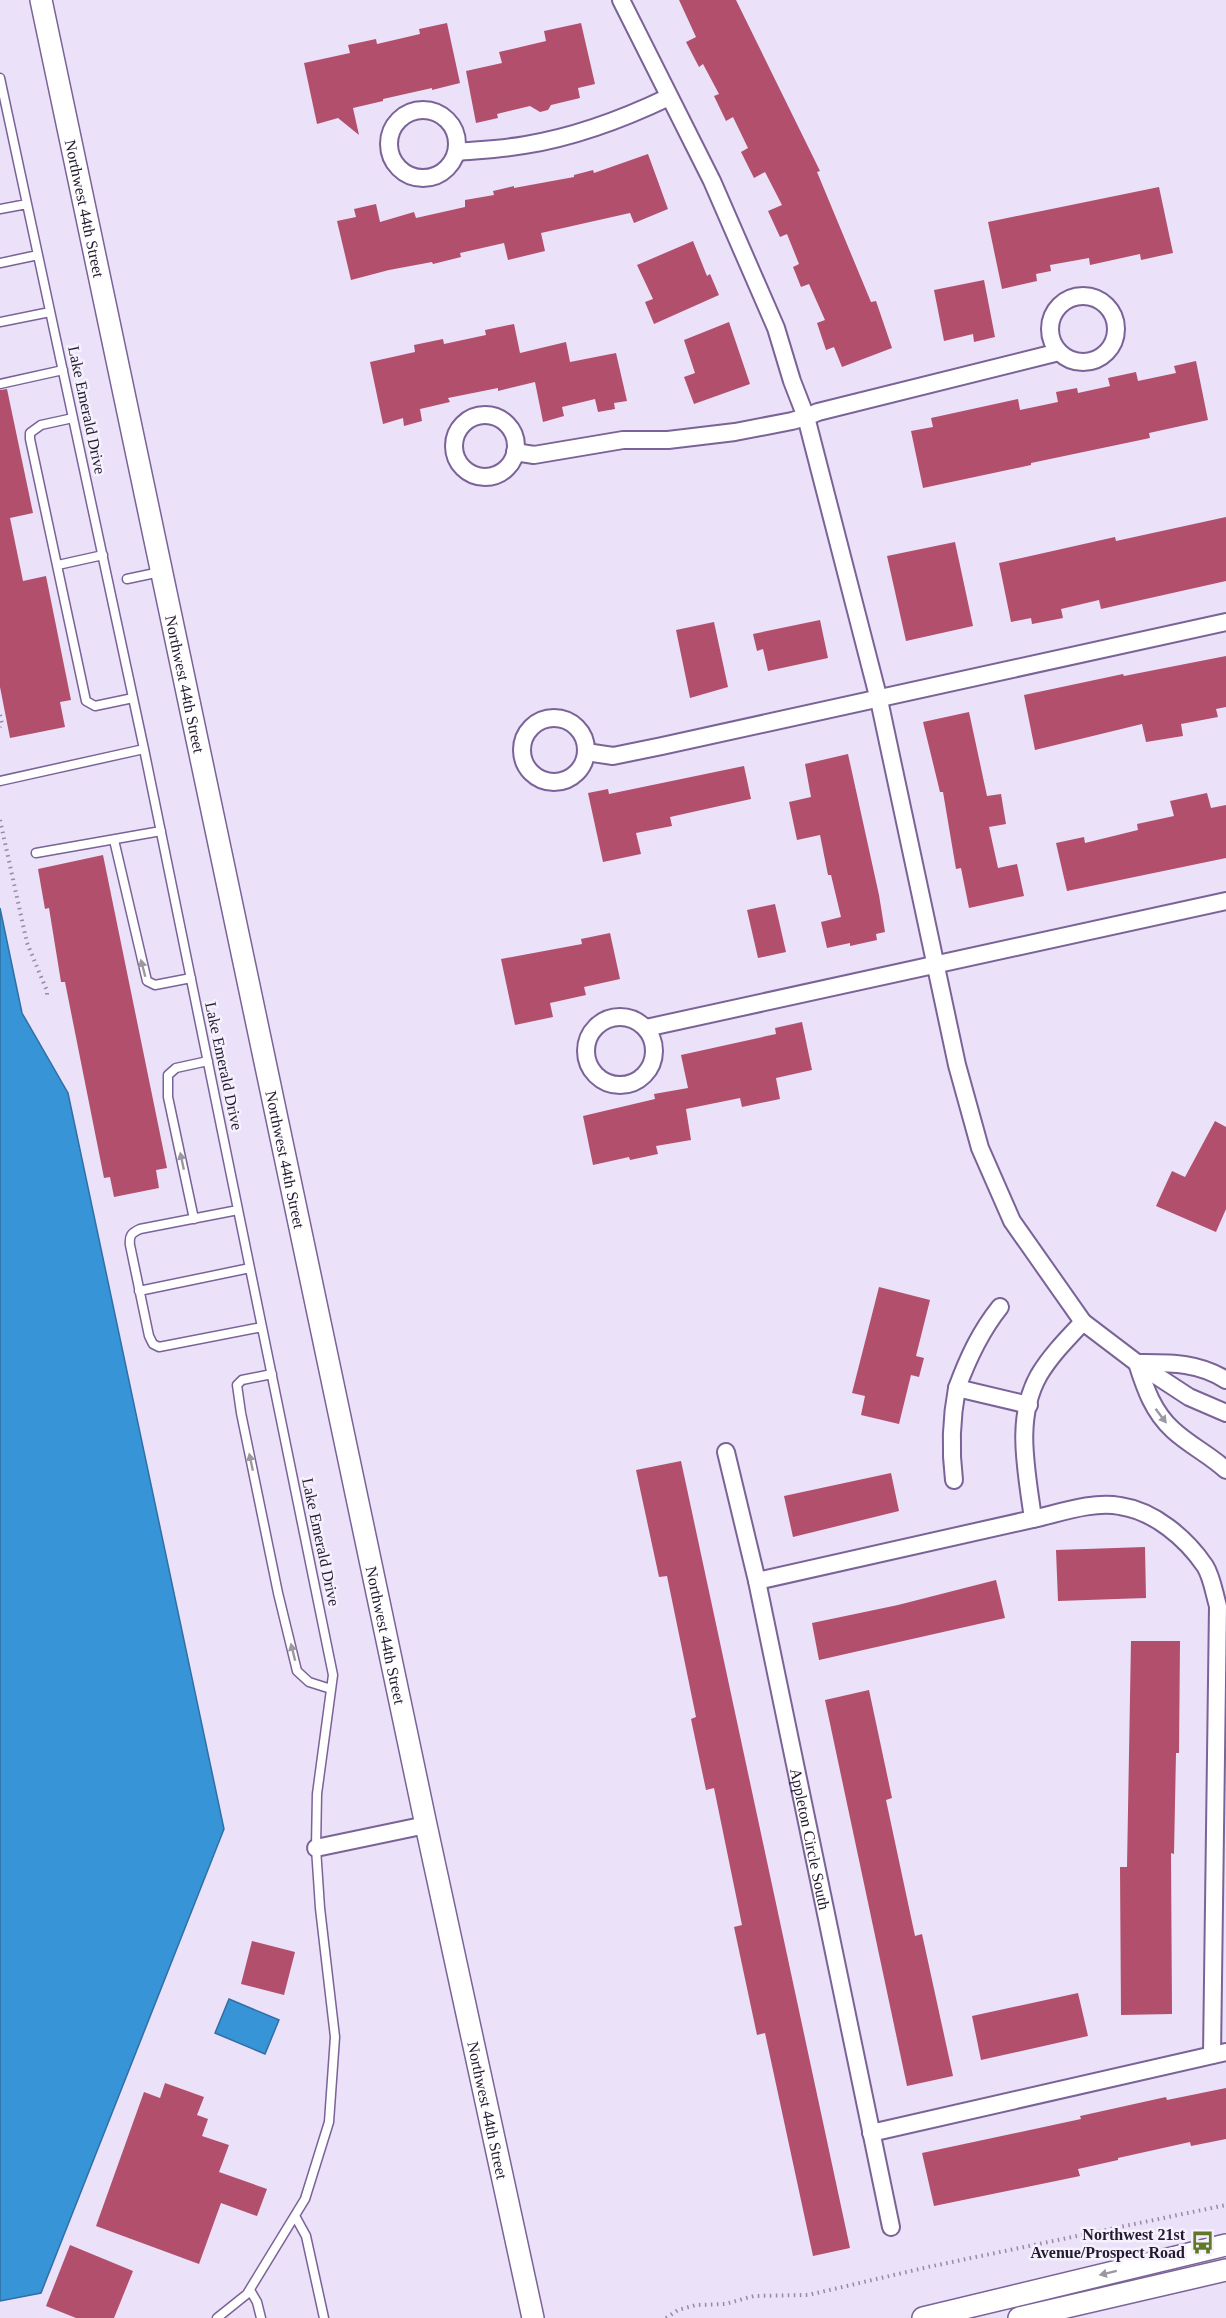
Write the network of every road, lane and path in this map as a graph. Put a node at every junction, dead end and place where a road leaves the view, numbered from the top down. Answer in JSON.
{"nodes":[{"id":1,"x":41,"y":0,"type":"edge"},
{"id":2,"x":621,"y":0,"type":"edge"},
{"id":3,"x":0,"y":78,"type":"edge"},
{"id":4,"x":669,"y":97,"type":"junction"},
{"id":5,"x":457,"y":152,"type":"junction"},
{"id":6,"x":27,"y":204,"type":"junction"},
{"id":7,"x":0,"y":209,"type":"edge"},
{"id":8,"x":38,"y":255,"type":"junction"},
{"id":9,"x":0,"y":263,"type":"edge"},
{"id":10,"x":50,"y":312,"type":"junction"},
{"id":11,"x":0,"y":322,"type":"edge"},
{"id":12,"x":1059,"y":352,"type":"junction"},
{"id":13,"x":63,"y":370,"type":"junction"},
{"id":14,"x":0,"y":384,"type":"edge"},
{"id":15,"x":806,"y":417,"type":"junction"},
{"id":16,"x":73,"y":418,"type":"junction"},
{"id":17,"x":515,"y":452,"type":"dead end"},
{"id":18,"x":103,"y":555,"type":"junction"},
{"id":19,"x":58,"y":565,"type":"junction"},
{"id":20,"x":160,"y":572,"type":"junction"},
{"id":21,"x":127,"y":579,"type":"dead end"},
{"id":22,"x":1226,"y":622,"type":"edge"},
{"id":23,"x":133,"y":698,"type":"junction"},
{"id":24,"x":879,"y":700,"type":"junction"},
{"id":25,"x":0,"y":715,"type":"edge"},
{"id":26,"x":0,"y":727,"type":"edge"},
{"id":27,"x":144,"y":749,"type":"junction"},
{"id":28,"x":586,"y":752,"type":"dead end"},
{"id":29,"x":0,"y":781,"type":"edge"},
{"id":30,"x":0,"y":820,"type":"edge"},
{"id":31,"x":161,"y":831,"type":"junction"},
{"id":32,"x":114,"y":840,"type":"junction"},
{"id":33,"x":36,"y":853,"type":"dead end"},
{"id":34,"x":1226,"y":901,"type":"edge"},
{"id":35,"x":936,"y":965,"type":"junction"},
{"id":36,"x":191,"y":978,"type":"junction"},
{"id":37,"x":47,"y":999,"type":"dead end"},
{"id":38,"x":646,"y":1028,"type":"junction"},
{"id":39,"x":208,"y":1061,"type":"junction"},
{"id":40,"x":238,"y":1210,"type":"junction"},
{"id":41,"x":194,"y":1219,"type":"junction"},
{"id":42,"x":250,"y":1268,"type":"junction"},
{"id":43,"x":139,"y":1291,"type":"junction"},
{"id":44,"x":1000,"y":1307,"type":"dead end"},
{"id":45,"x":1083,"y":1322,"type":"junction"},
{"id":46,"x":262,"y":1328,"type":"junction"},
{"id":47,"x":1137,"y":1363,"type":"junction"},
{"id":48,"x":272,"y":1374,"type":"junction"},
{"id":49,"x":1226,"y":1380,"type":"edge"},
{"id":50,"x":957,"y":1388,"type":"junction"},
{"id":51,"x":1029,"y":1406,"type":"junction"},
{"id":52,"x":1226,"y":1413,"type":"edge"},
{"id":53,"x":726,"y":1452,"type":"dead end"},
{"id":54,"x":1225,"y":1463,"type":"edge"},
{"id":55,"x":954,"y":1479,"type":"dead end"},
{"id":56,"x":1033,"y":1519,"type":"junction"},
{"id":57,"x":757,"y":1581,"type":"junction"},
{"id":58,"x":331,"y":1689,"type":"junction"},
{"id":59,"x":426,"y":1825,"type":"junction"},
{"id":60,"x":316,"y":1848,"type":"junction"},
{"id":61,"x":1219,"y":2053,"type":"edge"},
{"id":62,"x":871,"y":2133,"type":"junction"},
{"id":63,"x":1226,"y":2205,"type":"edge"},
{"id":64,"x":294,"y":2216,"type":"junction"},
{"id":65,"x":891,"y":2227,"type":"dead end"},
{"id":66,"x":1226,"y":2245,"type":"edge"},
{"id":67,"x":1226,"y":2271,"type":"edge"},
{"id":68,"x":250,"y":2290,"type":"junction"},
{"id":69,"x":217,"y":2318,"type":"edge"},
{"id":70,"x":261,"y":2318,"type":"edge"},
{"id":71,"x":324,"y":2318,"type":"edge"},
{"id":72,"x":533,"y":2318,"type":"edge"},
{"id":73,"x":666,"y":2318,"type":"edge"},
{"id":74,"x":923,"y":2318,"type":"edge"},
{"id":75,"x":1018,"y":2318,"type":"edge"}],
"edges":[{"from":1,"to":20,"type":"street","name":"Northwest 44th Street"},
{"from":2,"to":4,"type":"street"},
{"from":3,"to":6,"type":"lane","name":"Lake Emerald Drive"},
{"from":4,"to":5,"type":"street"},
{"from":4,"to":15,"type":"street"},
{"from":5,"to":5,"type":"street"},
{"from":6,"to":7,"type":"lane"},
{"from":6,"to":8,"type":"lane","name":"Lake Emerald Drive"},
{"from":8,"to":9,"type":"lane"},
{"from":8,"to":10,"type":"lane","name":"Lake Emerald Drive"},
{"from":10,"to":11,"type":"lane"},
{"from":10,"to":13,"type":"lane","name":"Lake Emerald Drive"},
{"from":12,"to":12,"type":"street"},
{"from":12,"to":15,"type":"street"},
{"from":13,"to":14,"type":"lane"},
{"from":13,"to":16,"type":"lane","name":"Lake Emerald Drive"},
{"from":15,"to":17,"type":"street"},
{"from":15,"to":24,"type":"street"},
{"from":16,"to":18,"type":"lane","name":"Lake Emerald Drive"},
{"from":16,"to":19,"type":"lane"},
{"from":18,"to":19,"type":"lane"},
{"from":18,"to":23,"type":"lane","name":"Lake Emerald Drive"},
{"from":19,"to":23,"type":"lane"},
{"from":20,"to":21,"type":"lane"},
{"from":20,"to":59,"type":"street","name":"Northwest 44th Street"},
{"from":22,"to":24,"type":"street"},
{"from":23,"to":27,"type":"lane","name":"Lake Emerald Drive"},
{"from":24,"to":28,"type":"street"},
{"from":24,"to":35,"type":"street"},
{"from":25,"to":26,"type":"path"},
{"from":27,"to":29,"type":"lane"},
{"from":27,"to":31,"type":"lane","name":"Lake Emerald Drive"},
{"from":30,"to":37,"type":"path"},
{"from":31,"to":32,"type":"lane"},
{"from":31,"to":36,"type":"lane","name":"Lake Emerald Drive"},
{"from":32,"to":33,"type":"lane"},
{"from":36,"to":32,"type":"lane","one_way":true},
{"from":34,"to":35,"type":"street"},
{"from":35,"to":38,"type":"street"},
{"from":35,"to":45,"type":"street"},
{"from":36,"to":39,"type":"lane","name":"Lake Emerald Drive"},
{"from":38,"to":38,"type":"street"},
{"from":39,"to":40,"type":"lane","name":"Lake Emerald Drive"},
{"from":41,"to":39,"type":"lane","one_way":true},
{"from":40,"to":41,"type":"lane"},
{"from":40,"to":42,"type":"lane","name":"Lake Emerald Drive"},
{"from":41,"to":43,"type":"lane"},
{"from":42,"to":43,"type":"lane"},
{"from":42,"to":46,"type":"lane","name":"Lake Emerald Drive"},
{"from":43,"to":46,"type":"lane"},
{"from":44,"to":50,"type":"street"},
{"from":45,"to":47,"type":"street"},
{"from":45,"to":51,"type":"street"},
{"from":46,"to":48,"type":"lane","name":"Lake Emerald Drive"},
{"from":47,"to":49,"type":"street"},
{"from":47,"to":52,"type":"street"},
{"from":47,"to":54,"type":"street","one_way":true},
{"from":48,"to":58,"type":"lane","name":"Lake Emerald Drive"},
{"from":58,"to":48,"type":"lane","one_way":true},
{"from":50,"to":51,"type":"street"},
{"from":50,"to":55,"type":"street"},
{"from":51,"to":56,"type":"street"},
{"from":53,"to":57,"type":"street","name":"Appleton Circle South"},
{"from":56,"to":57,"type":"street"},
{"from":56,"to":61,"type":"street"},
{"from":57,"to":62,"type":"street","name":"Appleton Circle South"},
{"from":58,"to":60,"type":"lane","name":"Lake Emerald Drive"},
{"from":59,"to":60,"type":"street"},
{"from":59,"to":72,"type":"street","name":"Northwest 44th Street"},
{"from":60,"to":64,"type":"lane","name":"Lake Emerald Drive"},
{"from":61,"to":62,"type":"street"},
{"from":62,"to":65,"type":"street","name":"Appleton Circle South"},
{"from":63,"to":73,"type":"path"},
{"from":64,"to":68,"type":"lane","name":"Lake Emerald Drive"},
{"from":64,"to":71,"type":"lane"},
{"from":66,"to":74,"type":"street","one_way":true},
{"from":67,"to":75,"type":"street"},
{"from":68,"to":69,"type":"lane","name":"Lake Emerald Drive"},
{"from":68,"to":70,"type":"lane"}]}
